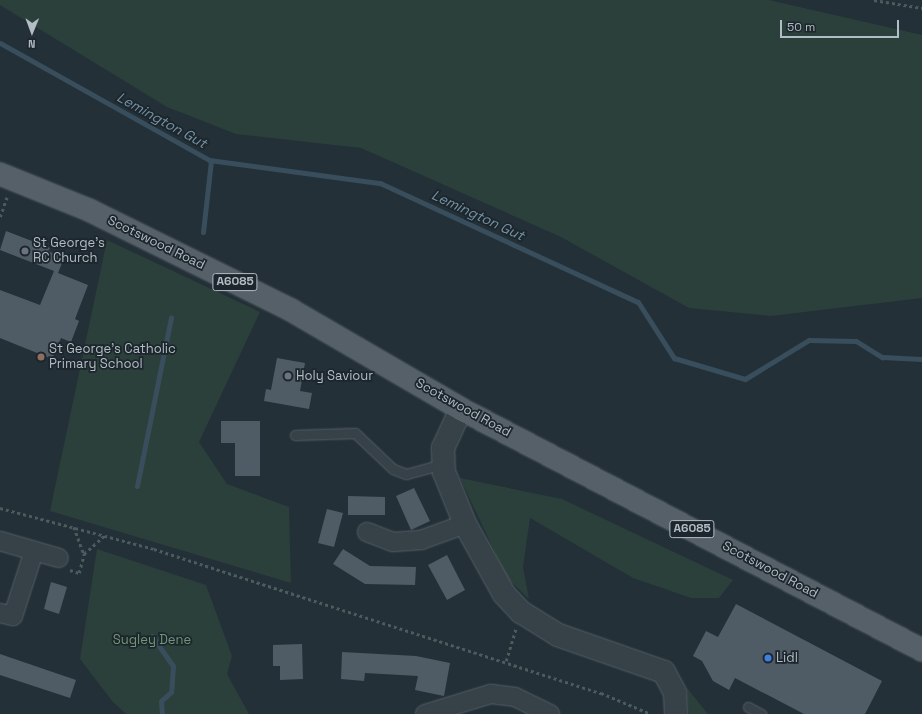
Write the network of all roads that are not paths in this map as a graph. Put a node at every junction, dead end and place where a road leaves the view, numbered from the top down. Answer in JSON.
{"nodes":[{"id":1,"x":0,"y":174,"type":"edge"},
{"id":2,"x":461,"y":409,"type":"junction"},
{"id":3,"x":295,"y":435,"type":"dead end"},
{"id":4,"x":443,"y":464,"type":"junction"},
{"id":5,"x":465,"y":524,"type":"junction"},
{"id":6,"x":367,"y":532,"type":"dead end"},
{"id":7,"x":0,"y":541,"type":"edge"},
{"id":8,"x":34,"y":551,"type":"junction"},
{"id":9,"x":59,"y":558,"type":"road end"},
{"id":10,"x":0,"y":613,"type":"edge"},
{"id":11,"x":922,"y":650,"type":"edge"},
{"id":12,"x":675,"y":704,"type":"edge"},
{"id":13,"x":748,"y":707,"type":"dead end"},
{"id":14,"x":425,"y":714,"type":"edge"},
{"id":15,"x":550,"y":714,"type":"edge"},
{"id":16,"x":761,"y":714,"type":"edge"}],
"edges":[{"from":1,"to":2,"type":"main road","name":"Scotswood Road","number":"A6085"},
{"from":2,"to":4,"type":"street"},
{"from":2,"to":11,"type":"main road","name":"Scotswood Road","number":"A6085"},
{"from":3,"to":4,"type":"lane"},
{"from":4,"to":5,"type":"street"},
{"from":5,"to":6,"type":"street"},
{"from":5,"to":12,"type":"street"},
{"from":7,"to":8,"type":"street"},
{"from":8,"to":9,"type":"street"},
{"from":8,"to":10,"type":"street"},
{"from":13,"to":16,"type":"lane"},
{"from":14,"to":15,"type":"street"}]}
